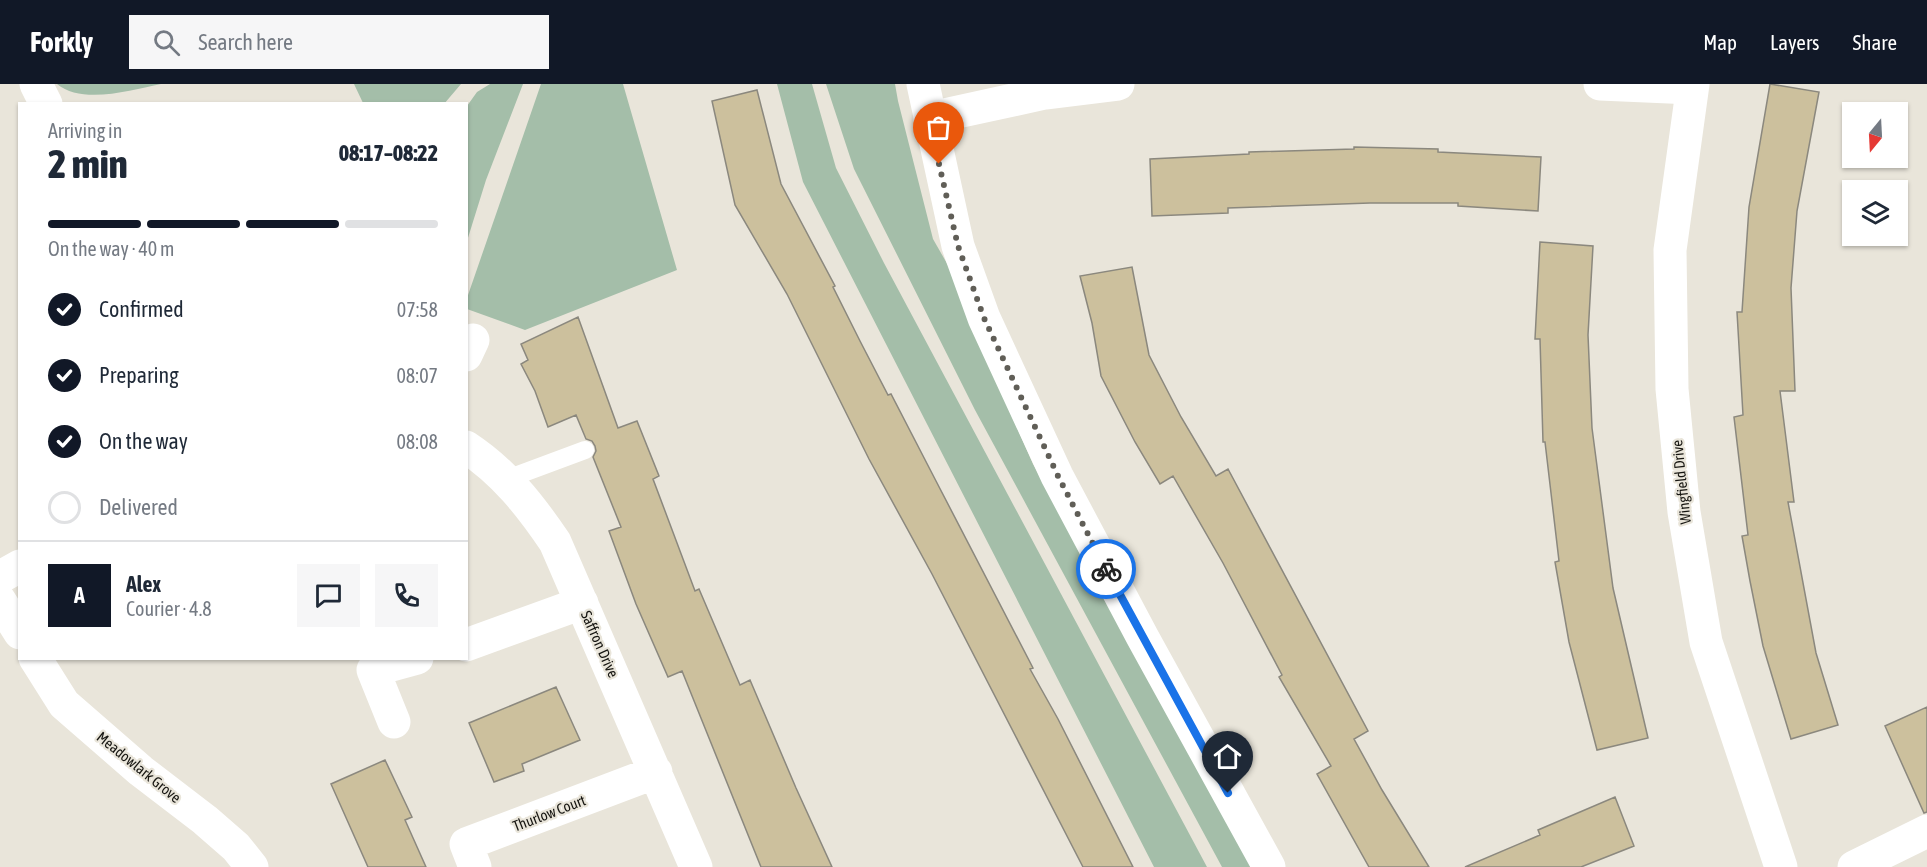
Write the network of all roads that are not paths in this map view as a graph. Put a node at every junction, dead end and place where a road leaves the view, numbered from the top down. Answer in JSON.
{"nodes":[{"id":1,"x":36,"y":84,"type":"edge"},
{"id":2,"x":923,"y":84,"type":"edge"},
{"id":3,"x":1118,"y":84,"type":"edge"},
{"id":4,"x":1600,"y":84,"type":"edge"},
{"id":5,"x":1693,"y":86,"type":"edge"},
{"id":6,"x":45,"y":102,"type":"edge"},
{"id":7,"x":930,"y":118,"type":"junction"},
{"id":8,"x":468,"y":449,"type":"edge"},
{"id":9,"x":585,"y":450,"type":"dead end"},
{"id":10,"x":507,"y":479,"type":"junction"},
{"id":11,"x":18,"y":567,"type":"edge"},
{"id":12,"x":0,"y":577,"type":"edge"},
{"id":13,"x":0,"y":601,"type":"edge"},
{"id":14,"x":582,"y":603,"type":"junction"},
{"id":15,"x":18,"y":630,"type":"edge"},
{"id":16,"x":469,"y":644,"type":"edge"},
{"id":17,"x":36,"y":660,"type":"edge"},
{"id":18,"x":402,"y":660,"type":"edge"},
{"id":19,"x":371,"y":664,"type":"edge"},
{"id":20,"x":394,"y":722,"type":"dead end"},
{"id":21,"x":656,"y":772,"type":"junction"},
{"id":22,"x":1927,"y":831,"type":"edge"},
{"id":23,"x":252,"y":867,"type":"edge"},
{"id":24,"x":475,"y":867,"type":"edge"},
{"id":25,"x":696,"y":867,"type":"edge"},
{"id":26,"x":1269,"y":867,"type":"edge"},
{"id":27,"x":1781,"y":867,"type":"edge"},
{"id":28,"x":1854,"y":867,"type":"edge"}],
"edges":[{"from":1,"to":6,"type":"street"},
{"from":2,"to":7,"type":"street"},
{"from":3,"to":7,"type":"street"},
{"from":4,"to":5,"type":"street"},
{"from":5,"to":27,"type":"street","name":"Wingfield Drive"},
{"from":7,"to":26,"type":"street"},
{"from":8,"to":10,"type":"street","name":"Saffron Drive"},
{"from":9,"to":10,"type":"lane"},
{"from":10,"to":14,"type":"street","name":"Saffron Drive"},
{"from":11,"to":12,"type":"street"},
{"from":13,"to":15,"type":"street"},
{"from":14,"to":16,"type":"street"},
{"from":14,"to":21,"type":"street","name":"Saffron Drive"},
{"from":17,"to":23,"type":"street","name":"Meadowlark Grove"},
{"from":18,"to":19,"type":"street"},
{"from":19,"to":20,"type":"street"},
{"from":21,"to":24,"type":"street","name":"Thurlow Court"},
{"from":21,"to":25,"type":"street","name":"Saffron Drive"},
{"from":22,"to":28,"type":"street"}]}
